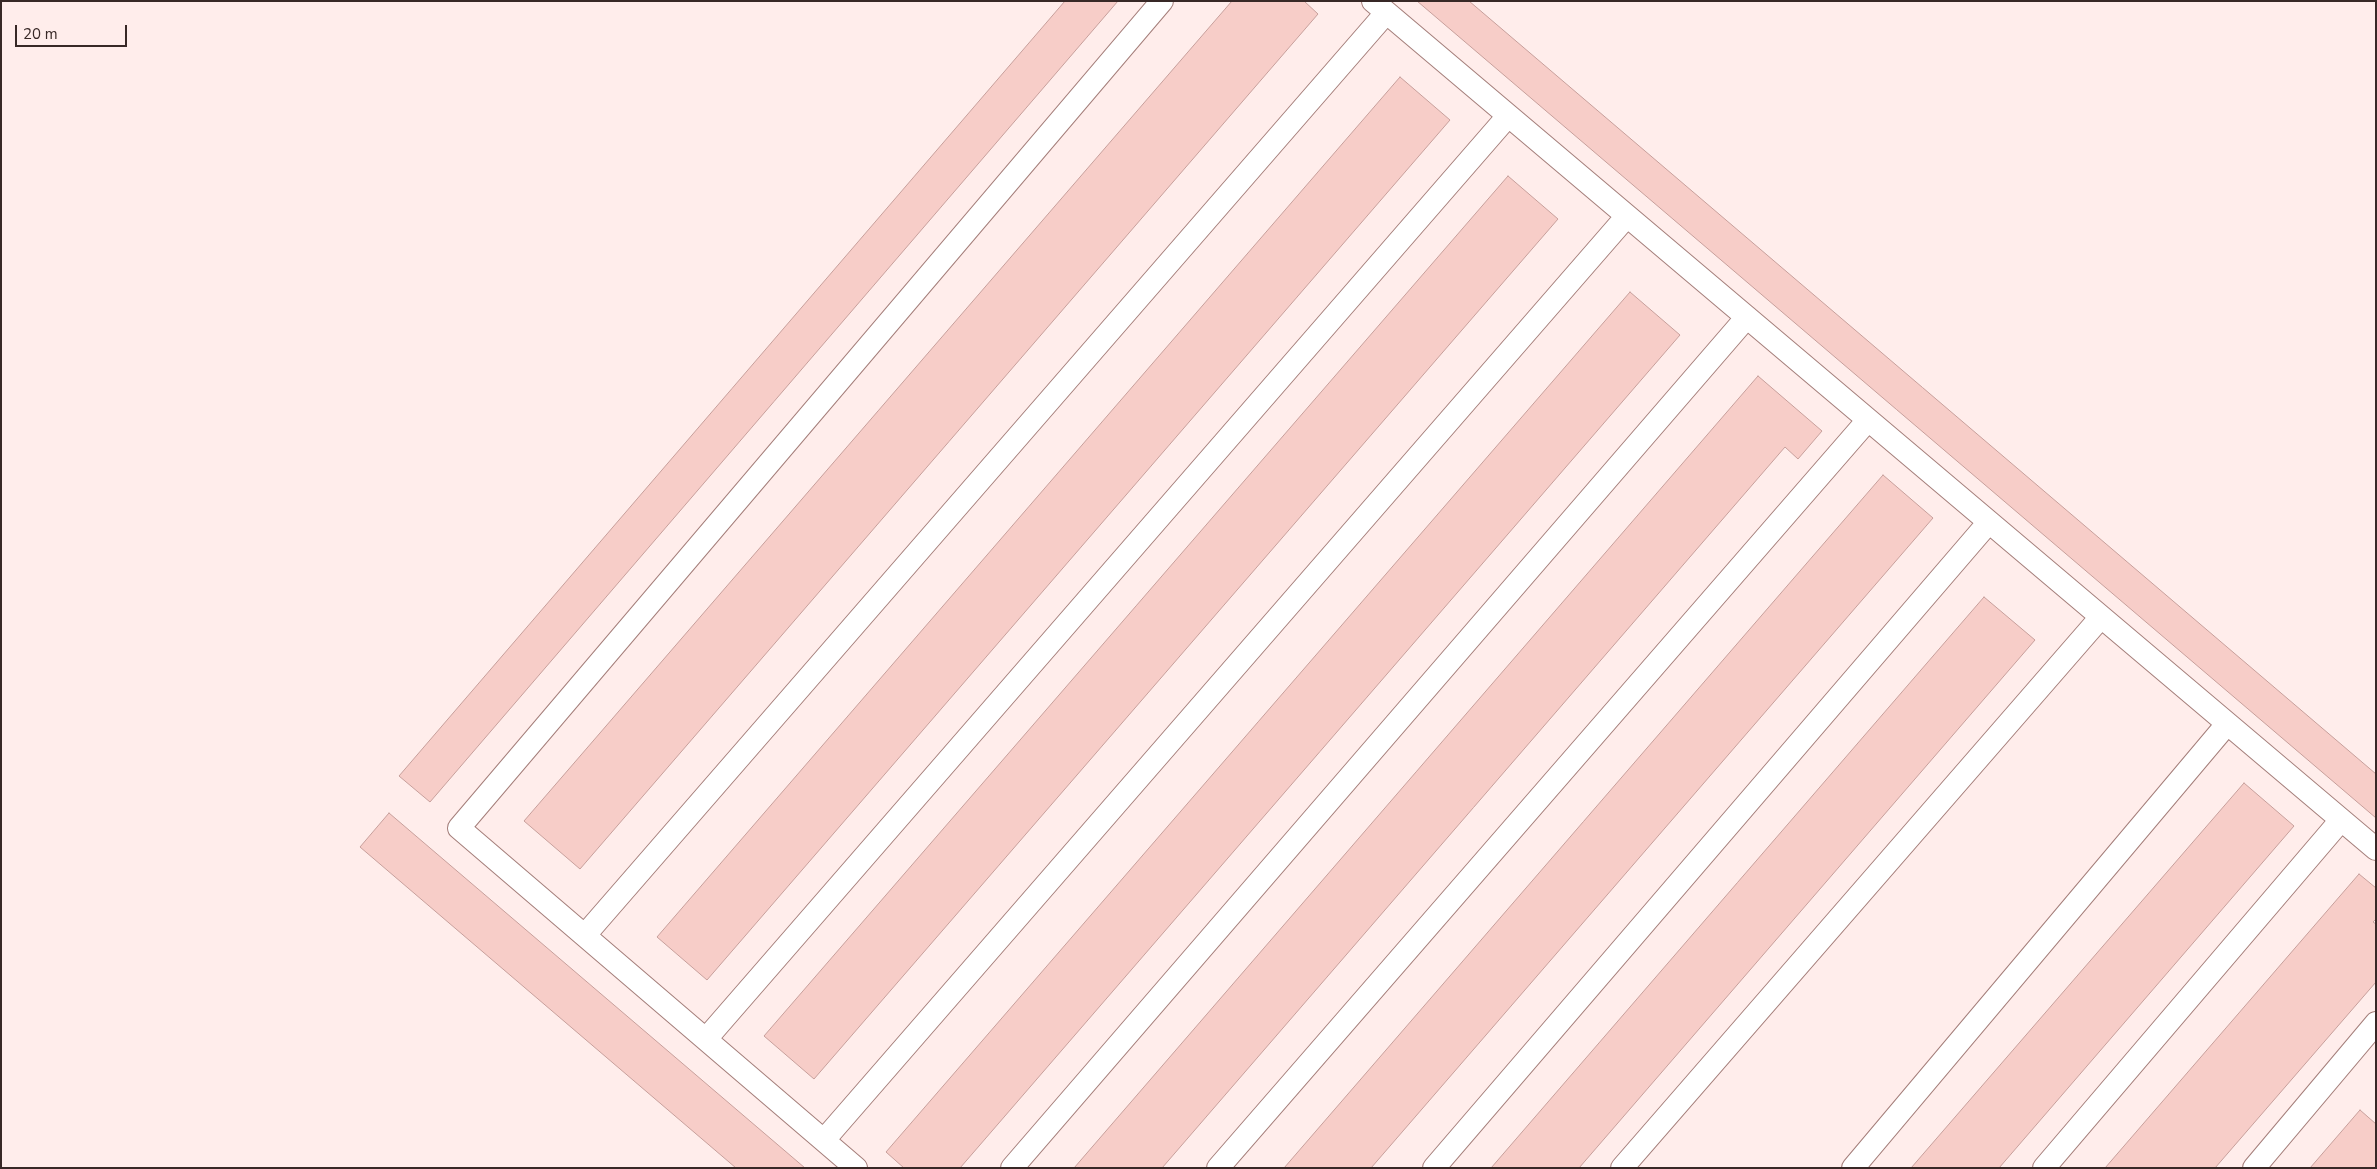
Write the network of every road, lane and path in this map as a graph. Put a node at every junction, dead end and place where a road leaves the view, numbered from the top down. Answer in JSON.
{"nodes":[{"id":1,"x":1162,"y":1,"type":"edge"},
{"id":2,"x":1380,"y":7,"type":"edge"},
{"id":3,"x":1508,"y":116,"type":"junction"},
{"id":4,"x":1627,"y":216,"type":"junction"},
{"id":5,"x":1747,"y":317,"type":"junction"},
{"id":6,"x":1868,"y":420,"type":"junction"},
{"id":7,"x":1989,"y":522,"type":"junction"},
{"id":8,"x":2101,"y":617,"type":"junction"},
{"id":9,"x":2227,"y":724,"type":"junction"},
{"id":10,"x":2341,"y":820,"type":"junction"},
{"id":11,"x":2376,"y":849,"type":"edge"},
{"id":12,"x":584,"y":935,"type":"junction"},
{"id":13,"x":2376,"y":1023,"type":"edge"},
{"id":14,"x":706,"y":1039,"type":"junction"},
{"id":15,"x":824,"y":1140,"type":"junction"},
{"id":16,"x":856,"y":1168,"type":"edge"},
{"id":17,"x":1012,"y":1168,"type":"edge"},
{"id":18,"x":1218,"y":1168,"type":"edge"},
{"id":19,"x":1434,"y":1168,"type":"edge"},
{"id":20,"x":1622,"y":1168,"type":"edge"},
{"id":21,"x":1853,"y":1168,"type":"edge"},
{"id":22,"x":2044,"y":1168,"type":"edge"},
{"id":23,"x":2254,"y":1168,"type":"edge"}],
"edges":[{"from":1,"to":12,"type":"lane"},
{"from":2,"to":3,"type":"lane"},
{"from":2,"to":12,"type":"lane"},
{"from":3,"to":4,"type":"lane"},
{"from":3,"to":14,"type":"lane"},
{"from":4,"to":5,"type":"lane"},
{"from":4,"to":15,"type":"lane"},
{"from":5,"to":6,"type":"lane"},
{"from":5,"to":17,"type":"lane"},
{"from":6,"to":7,"type":"lane"},
{"from":6,"to":18,"type":"lane"},
{"from":7,"to":8,"type":"lane"},
{"from":7,"to":19,"type":"lane"},
{"from":8,"to":9,"type":"lane"},
{"from":8,"to":20,"type":"lane"},
{"from":9,"to":10,"type":"lane"},
{"from":9,"to":21,"type":"lane"},
{"from":10,"to":11,"type":"lane"},
{"from":10,"to":22,"type":"lane"},
{"from":12,"to":14,"type":"lane"},
{"from":13,"to":23,"type":"lane"},
{"from":14,"to":15,"type":"lane"},
{"from":15,"to":16,"type":"lane"}]}
